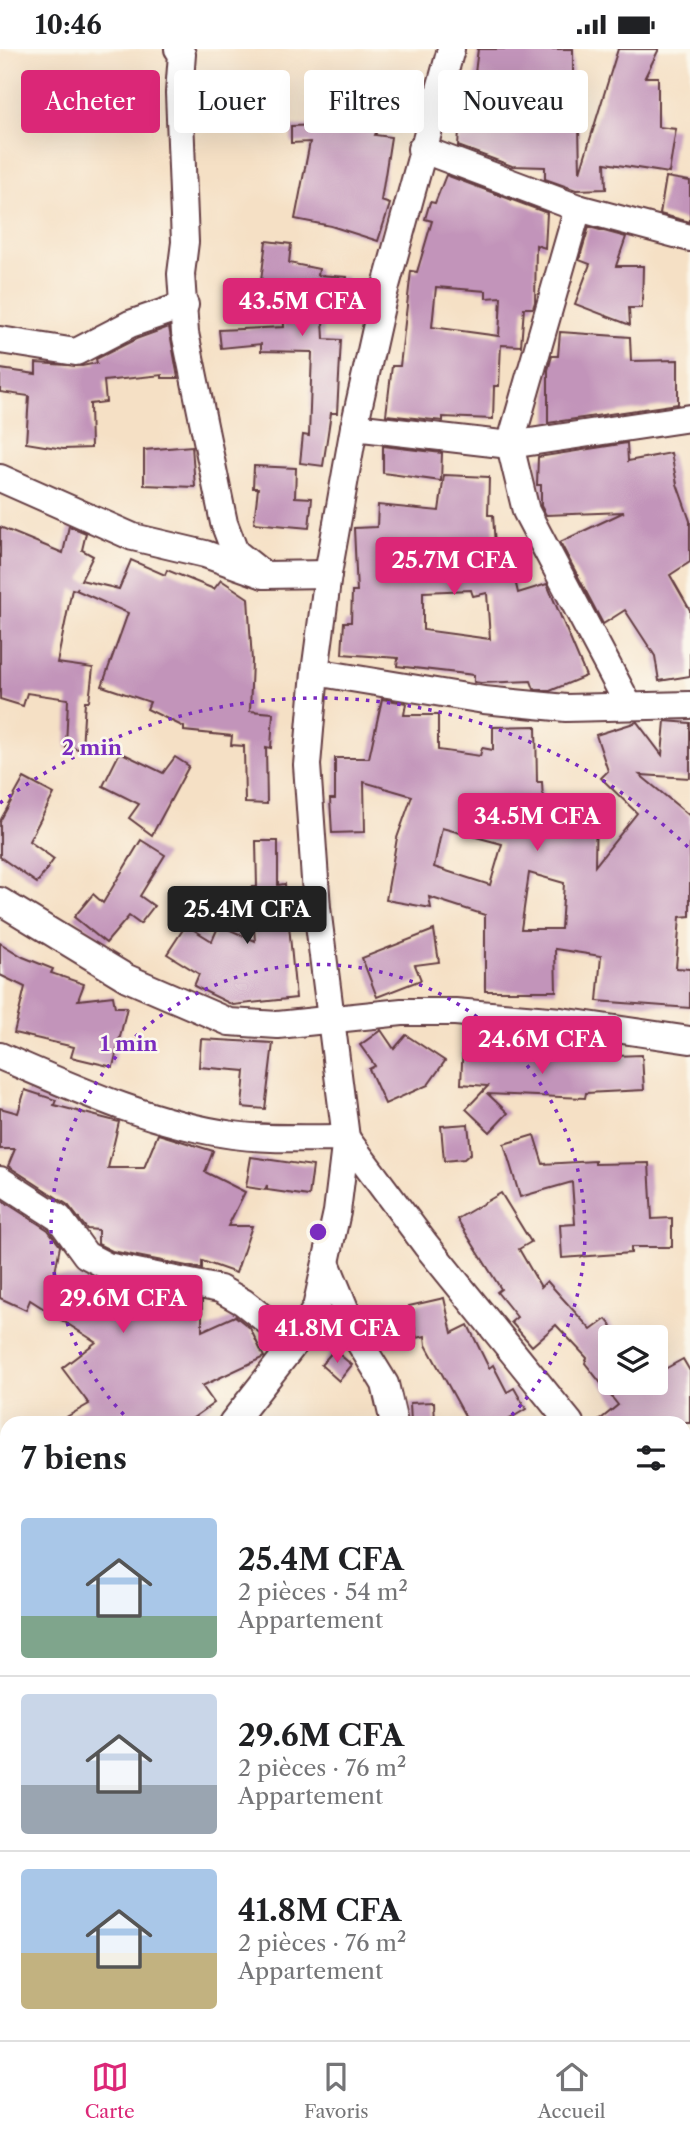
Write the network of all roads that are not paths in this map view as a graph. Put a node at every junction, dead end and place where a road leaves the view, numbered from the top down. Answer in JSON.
{"nodes":[{"id":1,"x":178,"y":49,"type":"edge"},
{"id":2,"x":451,"y":49,"type":"edge"},
{"id":3,"x":421,"y":149,"type":"junction"},
{"id":4,"x":578,"y":208,"type":"junction"},
{"id":5,"x":690,"y":238,"type":"edge"},
{"id":6,"x":186,"y":305,"type":"junction"},
{"id":7,"x":0,"y":340,"type":"edge"},
{"id":8,"x":690,"y":418,"type":"edge"},
{"id":9,"x":354,"y":427,"type":"junction"},
{"id":10,"x":510,"y":445,"type":"junction"},
{"id":11,"x":0,"y":478,"type":"edge"},
{"id":12,"x":328,"y":574,"type":"junction"},
{"id":13,"x":264,"y":575,"type":"junction"},
{"id":14,"x":315,"y":672,"type":"junction"},
{"id":15,"x":628,"y":704,"type":"junction"},
{"id":16,"x":690,"y":705,"type":"edge"},
{"id":17,"x":0,"y":901,"type":"edge"},
{"id":18,"x":332,"y":1021,"type":"junction"},
{"id":19,"x":690,"y":1040,"type":"edge"},
{"id":20,"x":0,"y":1056,"type":"edge"},
{"id":21,"x":346,"y":1138,"type":"junction"},
{"id":22,"x":0,"y":1180,"type":"edge"},
{"id":23,"x":327,"y":1265,"type":"junction"},
{"id":24,"x":295,"y":1343,"type":"junction"},
{"id":25,"x":238,"y":1416,"type":"edge"},
{"id":26,"x":392,"y":1416,"type":"edge"},
{"id":27,"x":564,"y":1416,"type":"edge"}],
"edges":[{"from":1,"to":6,"type":"street"},
{"from":2,"to":3,"type":"street"},
{"from":3,"to":4,"type":"street"},
{"from":3,"to":9,"type":"street"},
{"from":4,"to":5,"type":"street"},
{"from":4,"to":10,"type":"street"},
{"from":6,"to":7,"type":"street"},
{"from":6,"to":13,"type":"street"},
{"from":8,"to":10,"type":"street"},
{"from":9,"to":10,"type":"street"},
{"from":9,"to":12,"type":"street"},
{"from":10,"to":15,"type":"street"},
{"from":11,"to":13,"type":"street"},
{"from":12,"to":13,"type":"street"},
{"from":12,"to":14,"type":"street"},
{"from":14,"to":15,"type":"street"},
{"from":14,"to":18,"type":"street"},
{"from":15,"to":16,"type":"street"},
{"from":17,"to":18,"type":"street"},
{"from":18,"to":19,"type":"street"},
{"from":18,"to":21,"type":"street"},
{"from":20,"to":21,"type":"street"},
{"from":21,"to":23,"type":"street"},
{"from":21,"to":27,"type":"street"},
{"from":22,"to":24,"type":"street"},
{"from":23,"to":24,"type":"street"},
{"from":23,"to":26,"type":"street"},
{"from":24,"to":25,"type":"street"}]}
